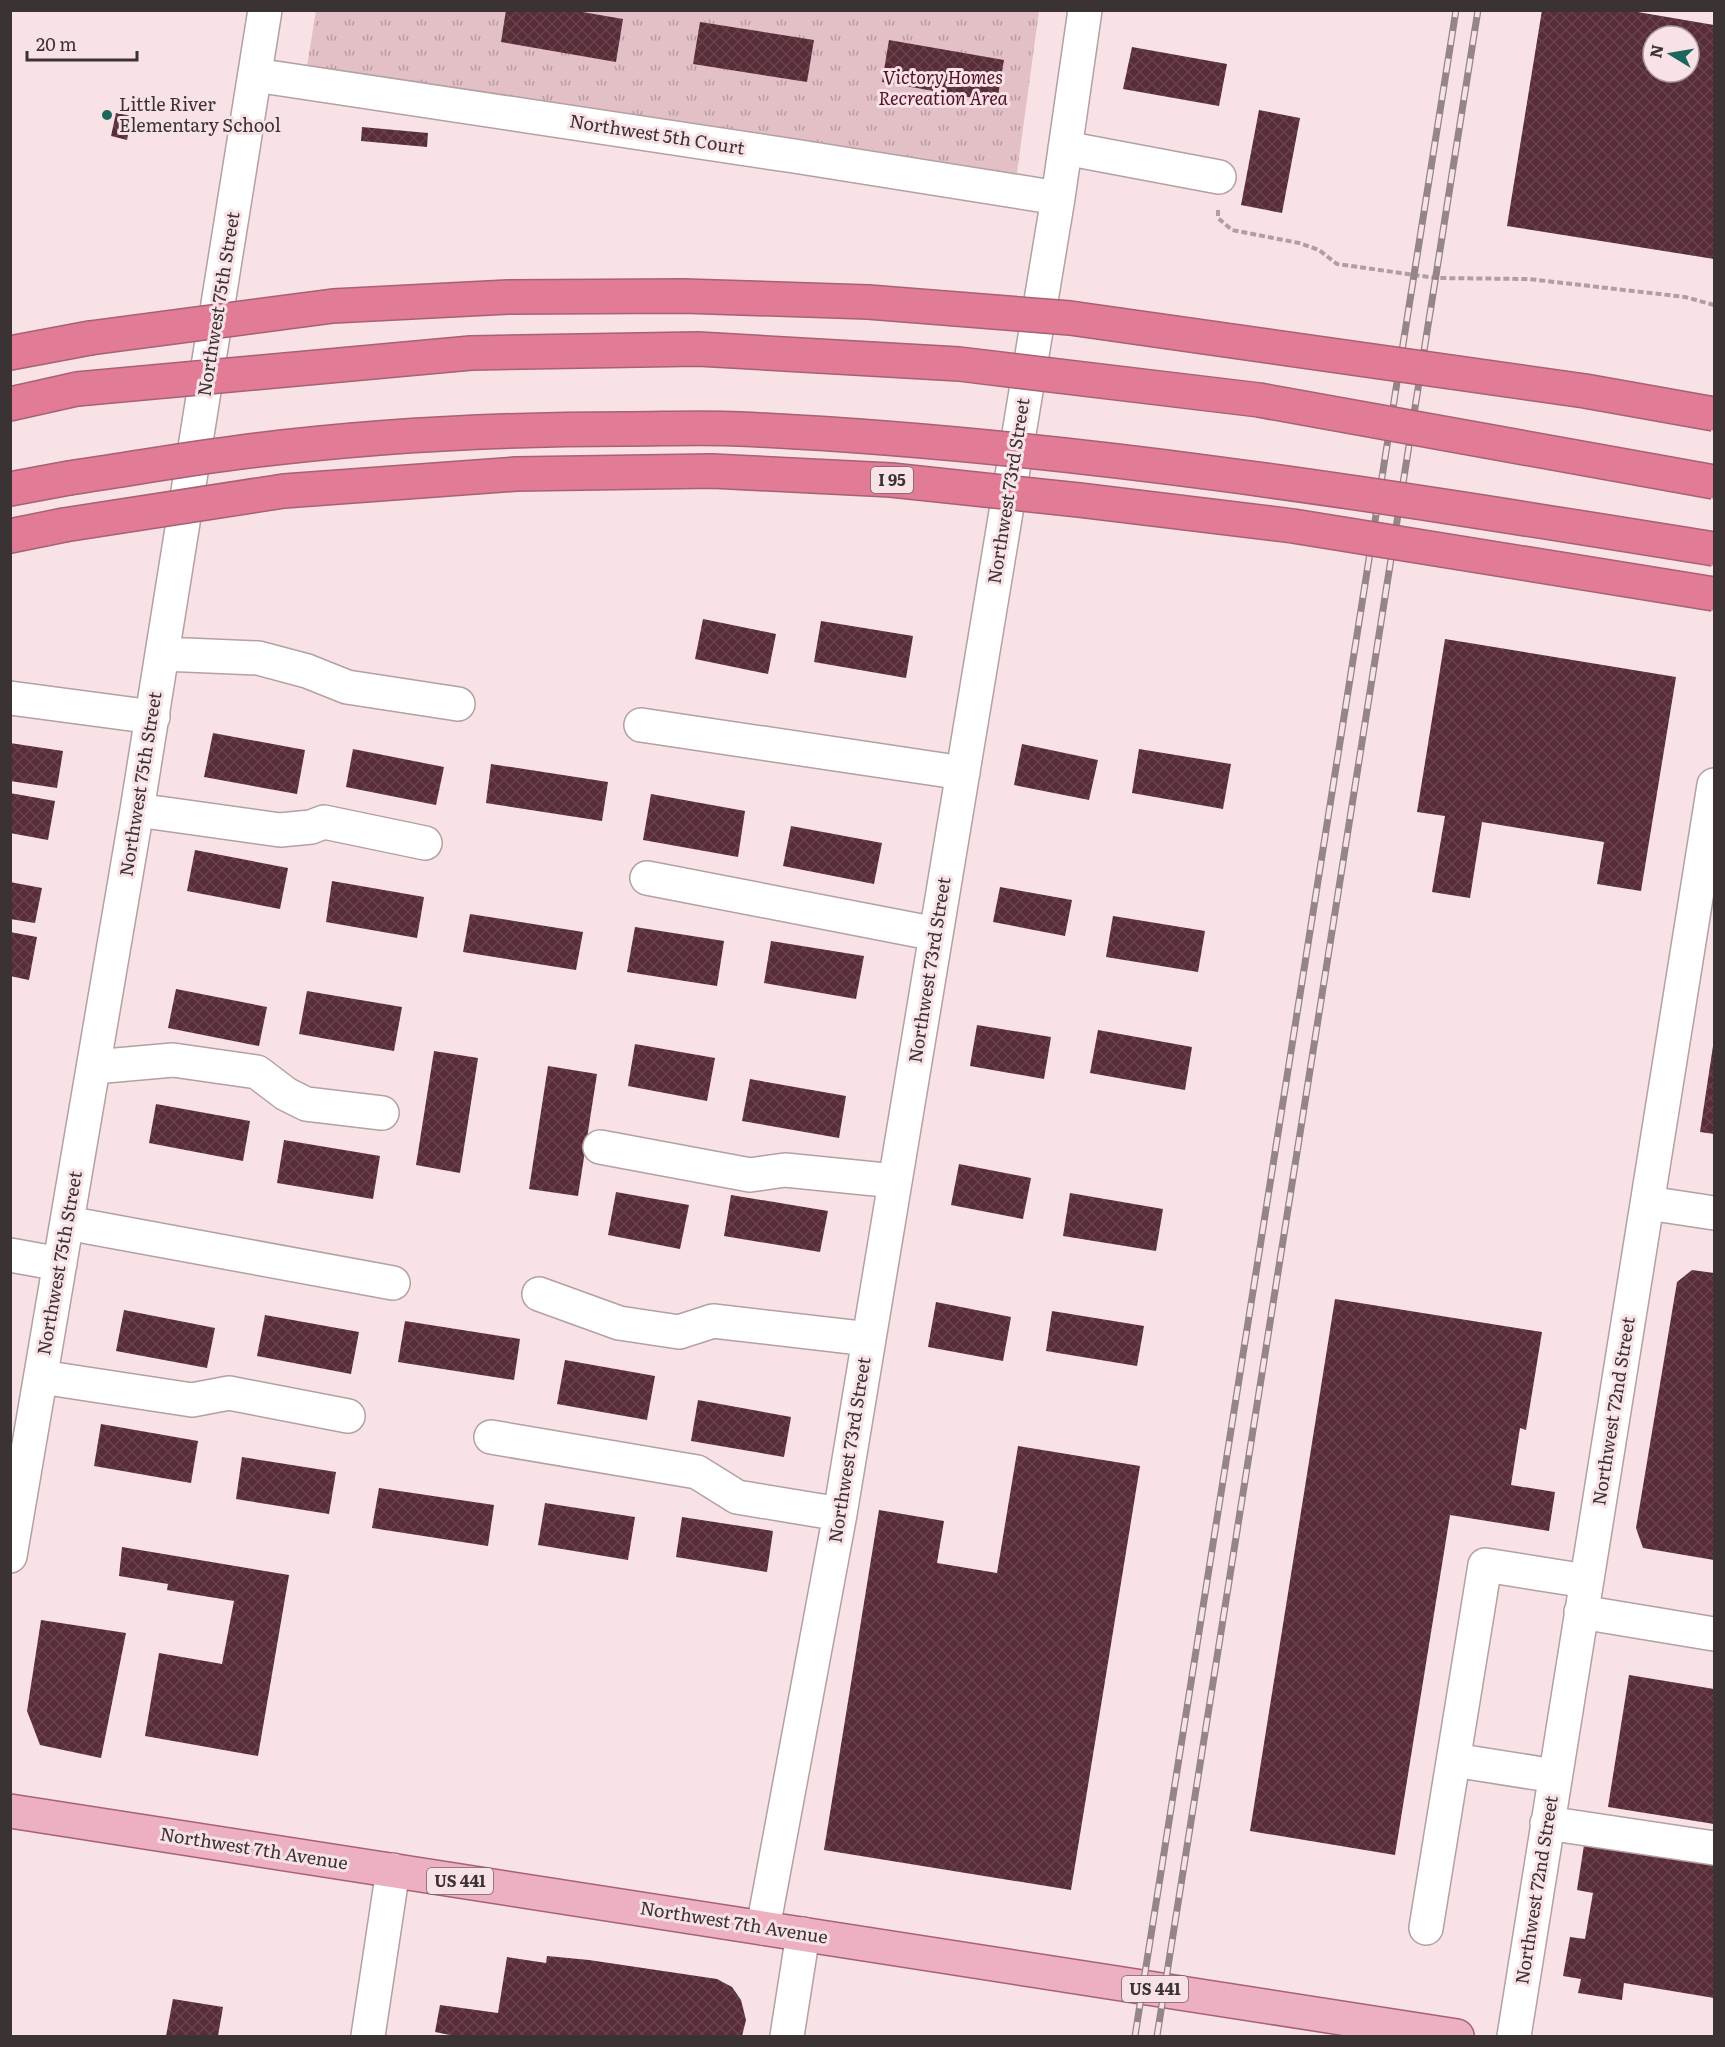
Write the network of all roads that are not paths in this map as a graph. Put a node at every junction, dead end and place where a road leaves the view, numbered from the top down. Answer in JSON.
{"nodes":[{"id":1,"x":265,"y":10,"type":"edge"},
{"id":2,"x":1085,"y":10,"type":"edge"},
{"id":3,"x":255,"y":75,"type":"junction"},
{"id":4,"x":1065,"y":148,"type":"junction"},
{"id":5,"x":1219,"y":177,"type":"road end"},
{"id":6,"x":1058,"y":198,"type":"junction"},
{"id":7,"x":10,"y":354,"type":"edge"},
{"id":8,"x":10,"y":404,"type":"edge"},
{"id":9,"x":1714,"y":414,"type":"edge"},
{"id":10,"x":1714,"y":482,"type":"edge"},
{"id":11,"x":10,"y":489,"type":"edge"},
{"id":12,"x":10,"y":536,"type":"edge"},
{"id":13,"x":1714,"y":549,"type":"edge"},
{"id":14,"x":1714,"y":594,"type":"edge"},
{"id":15,"x":163,"y":654,"type":"junction"},
{"id":16,"x":10,"y":698,"type":"edge"},
{"id":17,"x":458,"y":704,"type":"dead end"},
{"id":18,"x":153,"y":717,"type":"junction"},
{"id":19,"x":641,"y":724,"type":"dead end"},
{"id":20,"x":963,"y":773,"type":"junction"},
{"id":21,"x":1714,"y":785,"type":"edge"},
{"id":22,"x":138,"y":810,"type":"junction"},
{"id":23,"x":425,"y":843,"type":"dead end"},
{"id":24,"x":647,"y":878,"type":"dead end"},
{"id":25,"x":936,"y":934,"type":"junction"},
{"id":26,"x":94,"y":1067,"type":"junction"},
{"id":27,"x":382,"y":1113,"type":"dead end"},
{"id":28,"x":600,"y":1147,"type":"dead end"},
{"id":29,"x":895,"y":1181,"type":"junction"},
{"id":30,"x":1648,"y":1203,"type":"junction"},
{"id":31,"x":1714,"y":1213,"type":"edge"},
{"id":32,"x":67,"y":1223,"type":"junction"},
{"id":33,"x":10,"y":1255,"type":"edge"},
{"id":34,"x":60,"y":1263,"type":"junction"},
{"id":35,"x":393,"y":1283,"type":"dead end"},
{"id":36,"x":539,"y":1294,"type":"dead end"},
{"id":37,"x":869,"y":1339,"type":"junction"},
{"id":38,"x":41,"y":1377,"type":"junction"},
{"id":39,"x":348,"y":1416,"type":"dead end"},
{"id":40,"x":491,"y":1437,"type":"dead end"},
{"id":41,"x":840,"y":1514,"type":"junction"},
{"id":42,"x":11,"y":1554,"type":"edge"},
{"id":43,"x":1583,"y":1596,"type":"junction"},
{"id":44,"x":1714,"y":1634,"type":"edge"},
{"id":45,"x":1454,"y":1760,"type":"junction"},
{"id":46,"x":1555,"y":1776,"type":"junction"},
{"id":47,"x":10,"y":1811,"type":"edge"},
{"id":48,"x":1547,"y":1823,"type":"junction"},
{"id":49,"x":1714,"y":1848,"type":"edge"},
{"id":50,"x":393,"y":1870,"type":"junction"},
{"id":51,"x":763,"y":1928,"type":"junction"},
{"id":52,"x":1426,"y":1928,"type":"dead end"},
{"id":53,"x":803,"y":1934,"type":"junction"},
{"id":54,"x":368,"y":2037,"type":"edge"},
{"id":55,"x":787,"y":2037,"type":"edge"},
{"id":56,"x":1457,"y":2037,"type":"edge"},
{"id":57,"x":1514,"y":2037,"type":"edge"}],
"edges":[{"from":1,"to":3,"type":"street","name":"Northwest 75th Street"},
{"from":2,"to":4,"type":"street","name":"Northwest 73rd Street"},
{"from":3,"to":6,"type":"street","name":"Northwest 5th Court"},
{"from":3,"to":15,"type":"street","name":"Northwest 75th Street"},
{"from":4,"to":5,"type":"street"},
{"from":4,"to":6,"type":"street","name":"Northwest 73rd Street"},
{"from":6,"to":20,"type":"street","name":"Northwest 73rd Street"},
{"from":7,"to":9,"type":"highway","bridge":true},
{"from":8,"to":10,"type":"highway","bridge":true},
{"from":11,"to":13,"type":"highway","bridge":true},
{"from":12,"to":14,"type":"highway","number":"I 95","bridge":true},
{"from":15,"to":17,"type":"street"},
{"from":15,"to":18,"type":"street","name":"Northwest 75th Street"},
{"from":16,"to":18,"type":"street"},
{"from":18,"to":22,"type":"street","name":"Northwest 75th Street"},
{"from":19,"to":20,"type":"street"},
{"from":20,"to":25,"type":"street","name":"Northwest 73rd Street"},
{"from":21,"to":30,"type":"street","name":"Northwest 72nd Street"},
{"from":22,"to":23,"type":"street"},
{"from":22,"to":26,"type":"street","name":"Northwest 75th Street"},
{"from":24,"to":25,"type":"street"},
{"from":25,"to":29,"type":"street","name":"Northwest 73rd Street"},
{"from":26,"to":27,"type":"street"},
{"from":26,"to":32,"type":"street","name":"Northwest 75th Street"},
{"from":28,"to":29,"type":"street"},
{"from":29,"to":37,"type":"street","name":"Northwest 73rd Street"},
{"from":30,"to":31,"type":"street"},
{"from":30,"to":43,"type":"street","name":"Northwest 72nd Street"},
{"from":32,"to":34,"type":"street","name":"Northwest 75th Street"},
{"from":32,"to":35,"type":"street"},
{"from":33,"to":34,"type":"street"},
{"from":34,"to":38,"type":"street","name":"Northwest 75th Street"},
{"from":36,"to":37,"type":"street"},
{"from":37,"to":41,"type":"street","name":"Northwest 73rd Street"},
{"from":38,"to":39,"type":"street"},
{"from":38,"to":42,"type":"street","name":"Northwest 75th Street"},
{"from":40,"to":41,"type":"street"},
{"from":41,"to":51,"type":"street","name":"Northwest 73rd Street"},
{"from":43,"to":44,"type":"street"},
{"from":43,"to":45,"type":"street"},
{"from":43,"to":46,"type":"street","name":"Northwest 72nd Street"},
{"from":45,"to":46,"type":"street"},
{"from":45,"to":52,"type":"street"},
{"from":46,"to":48,"type":"street","name":"Northwest 72nd Street"},
{"from":47,"to":50,"type":"main road","name":"Northwest 7th Avenue","number":"US 441"},
{"from":48,"to":49,"type":"street"},
{"from":48,"to":57,"type":"street","name":"Northwest 72nd Street"},
{"from":50,"to":51,"type":"main road","name":"Northwest 7th Avenue","number":"US 441"},
{"from":50,"to":54,"type":"street"},
{"from":51,"to":53,"type":"main road","name":"Northwest 7th Avenue","number":"US 441"},
{"from":53,"to":55,"type":"street"},
{"from":53,"to":56,"type":"main road","name":"Northwest 7th Avenue","number":"US 441"}]}
